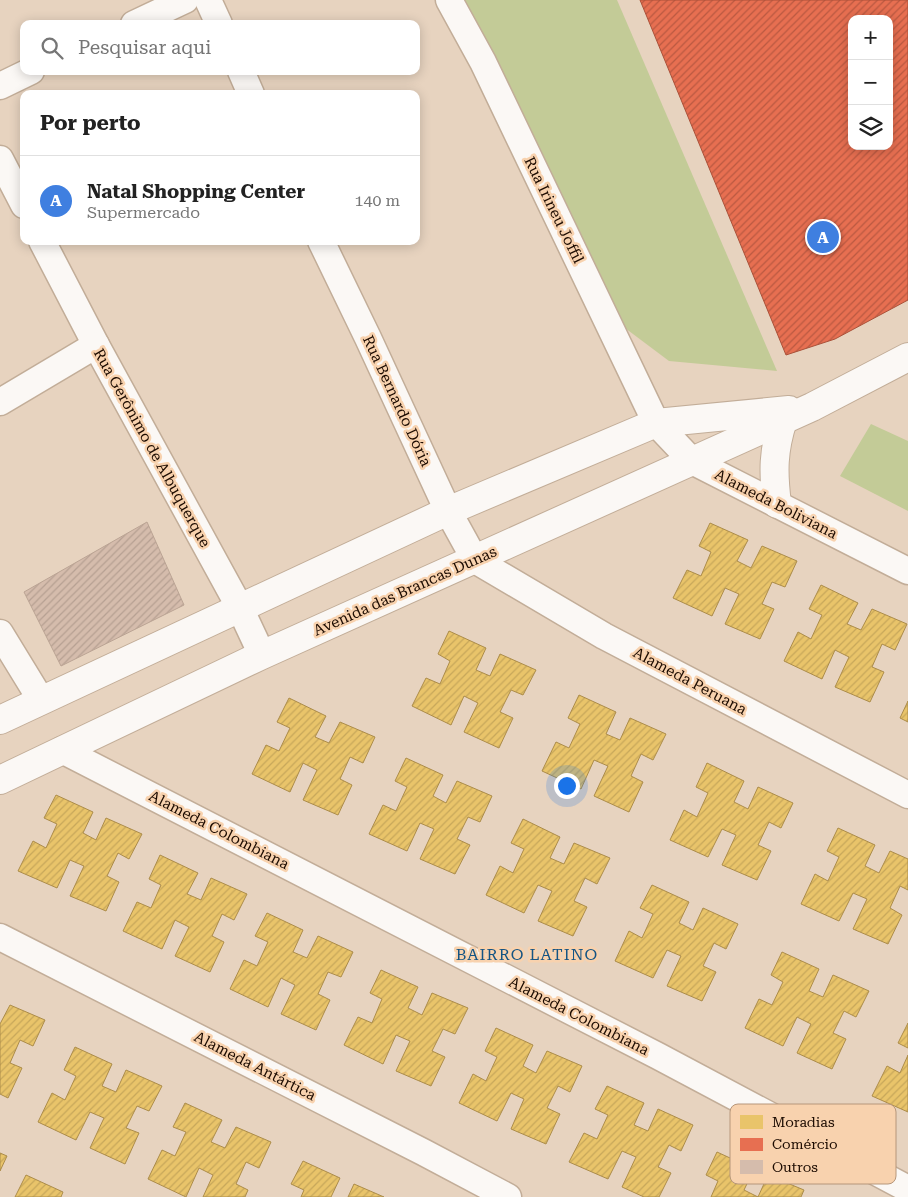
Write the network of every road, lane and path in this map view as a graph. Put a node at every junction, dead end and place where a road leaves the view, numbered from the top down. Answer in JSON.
{"nodes":[{"id":1,"x":185,"y":0,"type":"edge"},
{"id":2,"x":208,"y":0,"type":"edge"},
{"id":3,"x":449,"y":0,"type":"edge"},
{"id":4,"x":142,"y":20,"type":"edge"},
{"id":5,"x":217,"y":20,"type":"edge"},
{"id":6,"x":23,"y":75,"type":"edge"},
{"id":7,"x":243,"y":75,"type":"edge"},
{"id":8,"x":0,"y":86,"type":"edge"},
{"id":9,"x":249,"y":90,"type":"edge"},
{"id":10,"x":0,"y":159,"type":"edge"},
{"id":11,"x":20,"y":197,"type":"edge"},
{"id":12,"x":44,"y":245,"type":"edge"},
{"id":13,"x":323,"y":245,"type":"edge"},
{"id":14,"x":96,"y":345,"type":"junction"},
{"id":15,"x":908,"y":357,"type":"edge"},
{"id":16,"x":0,"y":402,"type":"edge"},
{"id":17,"x":812,"y":407,"type":"junction"},
{"id":18,"x":783,"y":420,"type":"junction"},
{"id":19,"x":656,"y":423,"type":"junction"},
{"id":20,"x":692,"y":461,"type":"junction"},
{"id":21,"x":776,"y":504,"type":"junction"},
{"id":22,"x":448,"y":511,"type":"junction"},
{"id":23,"x":475,"y":560,"type":"junction"},
{"id":24,"x":908,"y":571,"type":"edge"},
{"id":25,"x":240,"y":608,"type":"junction"},
{"id":26,"x":0,"y":633,"type":"edge"},
{"id":27,"x":262,"y":655,"type":"junction"},
{"id":28,"x":41,"y":700,"type":"junction"},
{"id":29,"x":0,"y":720,"type":"edge"},
{"id":30,"x":62,"y":750,"type":"junction"},
{"id":31,"x":0,"y":780,"type":"edge"},
{"id":32,"x":908,"y":795,"type":"edge"},
{"id":33,"x":0,"y":937,"type":"edge"},
{"id":34,"x":748,"y":1104,"type":"edge"},
{"id":35,"x":896,"y":1183,"type":"edge"},
{"id":36,"x":908,"y":1189,"type":"edge"},
{"id":37,"x":508,"y":1197,"type":"edge"}],
"edges":[{"from":1,"to":4,"type":"street"},
{"from":2,"to":5,"type":"street"},
{"from":3,"to":19,"type":"street","name":"Rua Irineu Joffil"},
{"from":6,"to":8,"type":"street"},
{"from":7,"to":9,"type":"street"},
{"from":10,"to":11,"type":"street"},
{"from":12,"to":14,"type":"street","name":"Rua Gerônimo de Albuquerque"},
{"from":13,"to":22,"type":"street","name":"Rua Bernardo Dória"},
{"from":14,"to":16,"type":"street"},
{"from":14,"to":25,"type":"street","name":"Rua Gerônimo de Albuquerque"},
{"from":15,"to":17,"type":"main road","name":"Avenida das Brancas Dunas"},
{"from":17,"to":18,"type":"main road","name":"Avenida das Brancas Dunas"},
{"from":17,"to":19,"type":"main road","name":"Avenida das Brancas Dunas"},
{"from":18,"to":20,"type":"main road","name":"Avenida das Brancas Dunas"},
{"from":18,"to":21,"type":"main road"},
{"from":19,"to":20,"type":"street","name":"Alameda Boliviana"},
{"from":19,"to":22,"type":"main road","name":"Avenida das Brancas Dunas"},
{"from":20,"to":21,"type":"street","name":"Alameda Boliviana"},
{"from":20,"to":23,"type":"main road","name":"Avenida das Brancas Dunas"},
{"from":21,"to":24,"type":"street","name":"Alameda Boliviana"},
{"from":22,"to":23,"type":"street","name":"Rua Bernardo Dória"},
{"from":22,"to":25,"type":"main road","name":"Avenida das Brancas Dunas"},
{"from":23,"to":27,"type":"main road","name":"Avenida das Brancas Dunas"},
{"from":23,"to":32,"type":"street","name":"Alameda Peruana"},
{"from":25,"to":27,"type":"street","name":"Rua Gerônimo de Albuquerque"},
{"from":25,"to":28,"type":"main road","name":"Avenida das Brancas Dunas"},
{"from":26,"to":28,"type":"street"},
{"from":27,"to":30,"type":"main road","name":"Avenida das Brancas Dunas"},
{"from":28,"to":29,"type":"main road","name":"Avenida das Brancas Dunas"},
{"from":30,"to":31,"type":"main road","name":"Avenida das Brancas Dunas"},
{"from":30,"to":34,"type":"street","name":"Alameda Colombiana"},
{"from":33,"to":37,"type":"street","name":"Alameda Antártica"},
{"from":35,"to":36,"type":"street","name":"Alameda Colombiana"}]}
